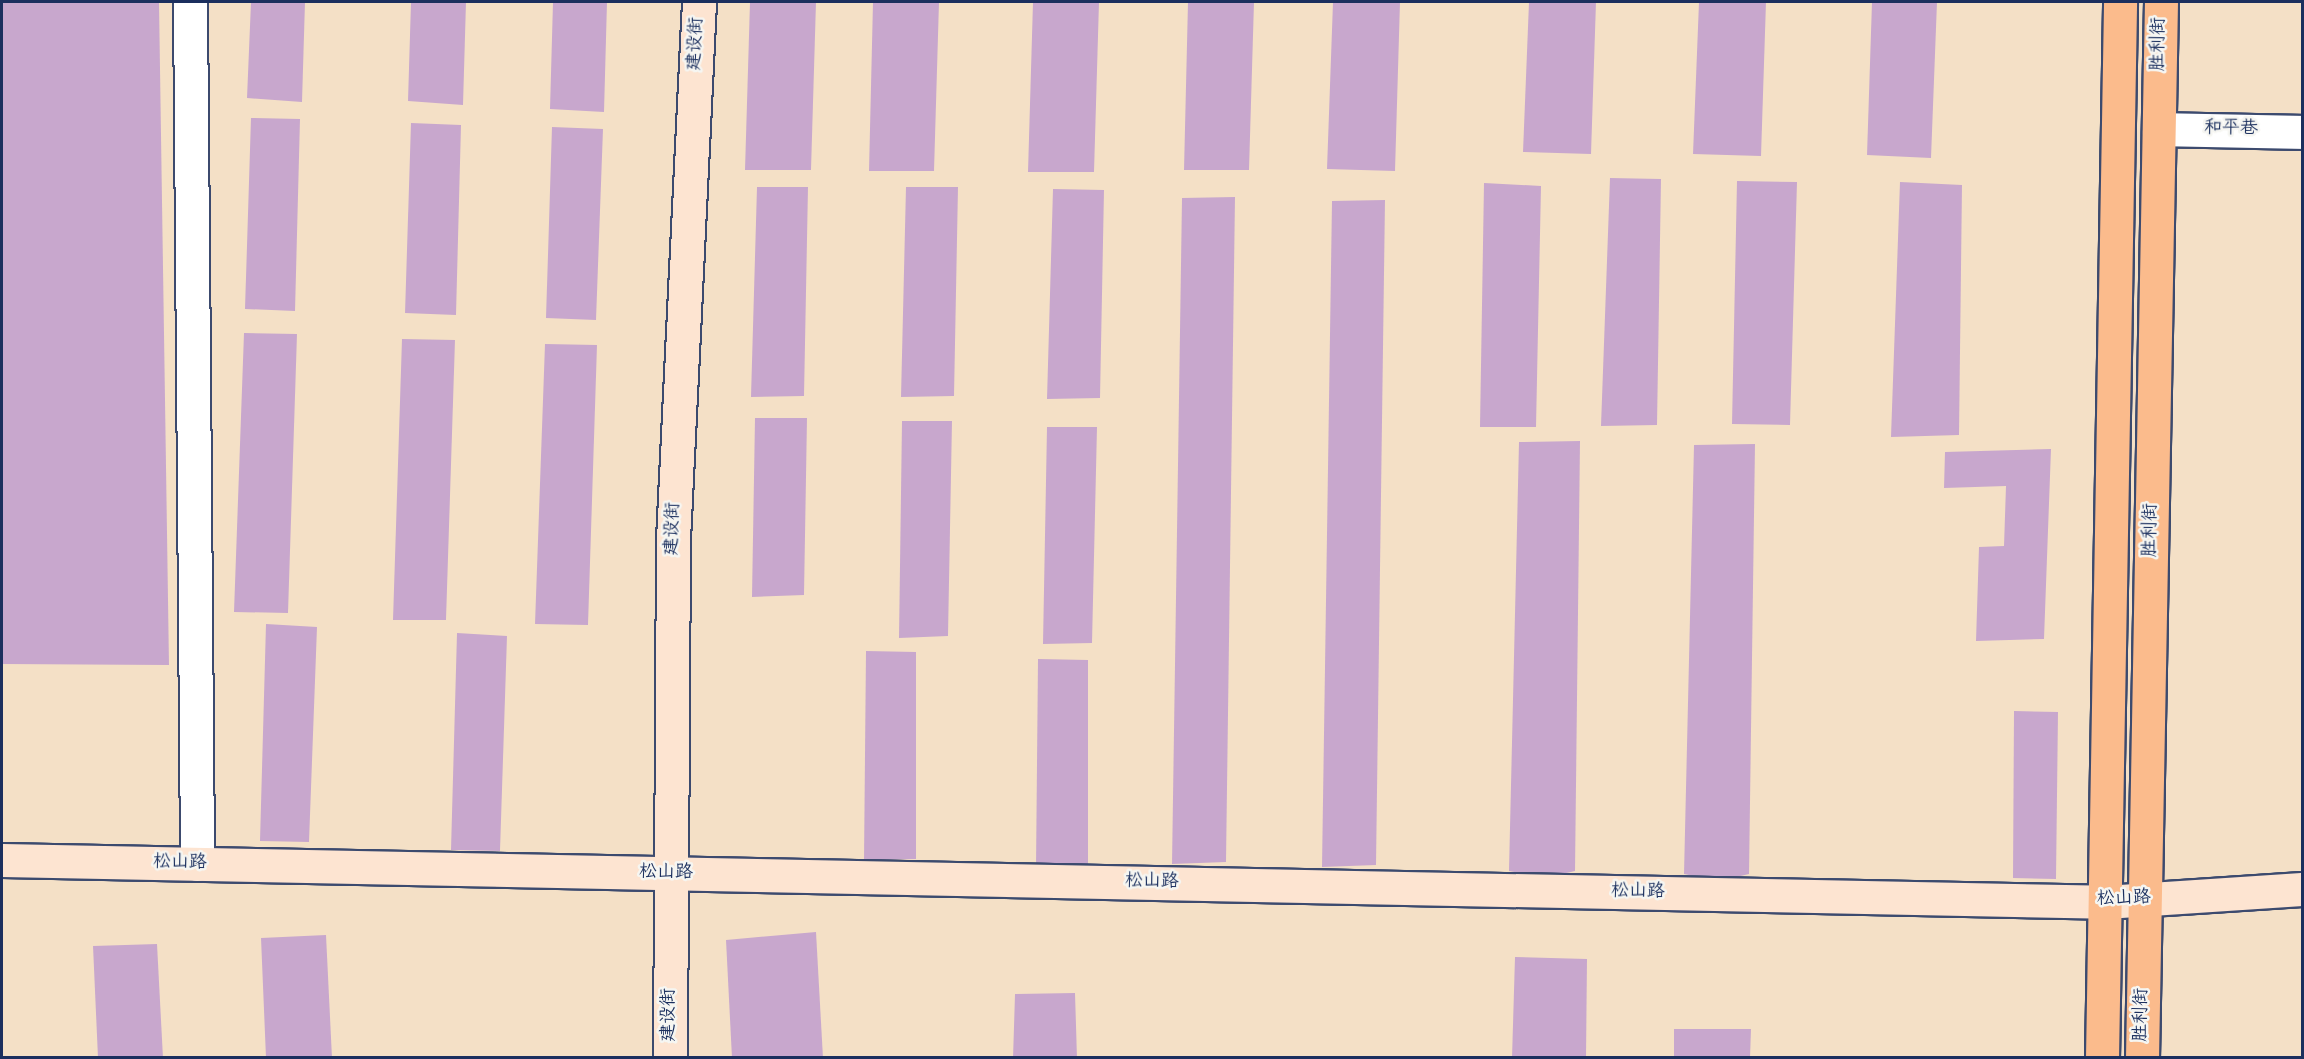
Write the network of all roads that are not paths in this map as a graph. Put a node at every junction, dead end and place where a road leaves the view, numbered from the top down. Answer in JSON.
{"nodes":[{"id":1,"x":190,"y":2,"type":"edge"},
{"id":2,"x":699,"y":2,"type":"edge"},
{"id":3,"x":2120,"y":2,"type":"edge"},
{"id":4,"x":2161,"y":2,"type":"edge"},
{"id":5,"x":2159,"y":129,"type":"junction"},
{"id":6,"x":2302,"y":132,"type":"edge"},
{"id":7,"x":2,"y":860,"type":"edge"},
{"id":8,"x":197,"y":864,"type":"junction"},
{"id":9,"x":671,"y":874,"type":"junction"},
{"id":10,"x":2302,"y":889,"type":"edge"},
{"id":11,"x":2145,"y":900,"type":"junction"},
{"id":12,"x":2105,"y":902,"type":"junction"},
{"id":13,"x":670,"y":1058,"type":"edge"},
{"id":14,"x":2102,"y":1058,"type":"edge"},
{"id":15,"x":2142,"y":1058,"type":"edge"}],
"edges":[{"from":1,"to":8,"type":"street"},
{"from":2,"to":9,"type":"street","name":"建设街"},
{"from":3,"to":12,"type":"main road"},
{"from":4,"to":5,"type":"main road","name":"胜利街"},
{"from":5,"to":6,"type":"street","name":"和平巷"},
{"from":5,"to":11,"type":"main road","name":"胜利街"},
{"from":7,"to":8,"type":"street","name":"松山路"},
{"from":8,"to":9,"type":"street","name":"松山路"},
{"from":9,"to":12,"type":"street","name":"松山路"},
{"from":9,"to":13,"type":"street","name":"建设街"},
{"from":10,"to":11,"type":"street","name":"松山路"},
{"from":11,"to":12,"type":"street","name":"松山路"},
{"from":11,"to":15,"type":"main road","name":"胜利街"},
{"from":12,"to":14,"type":"main road"}]}
